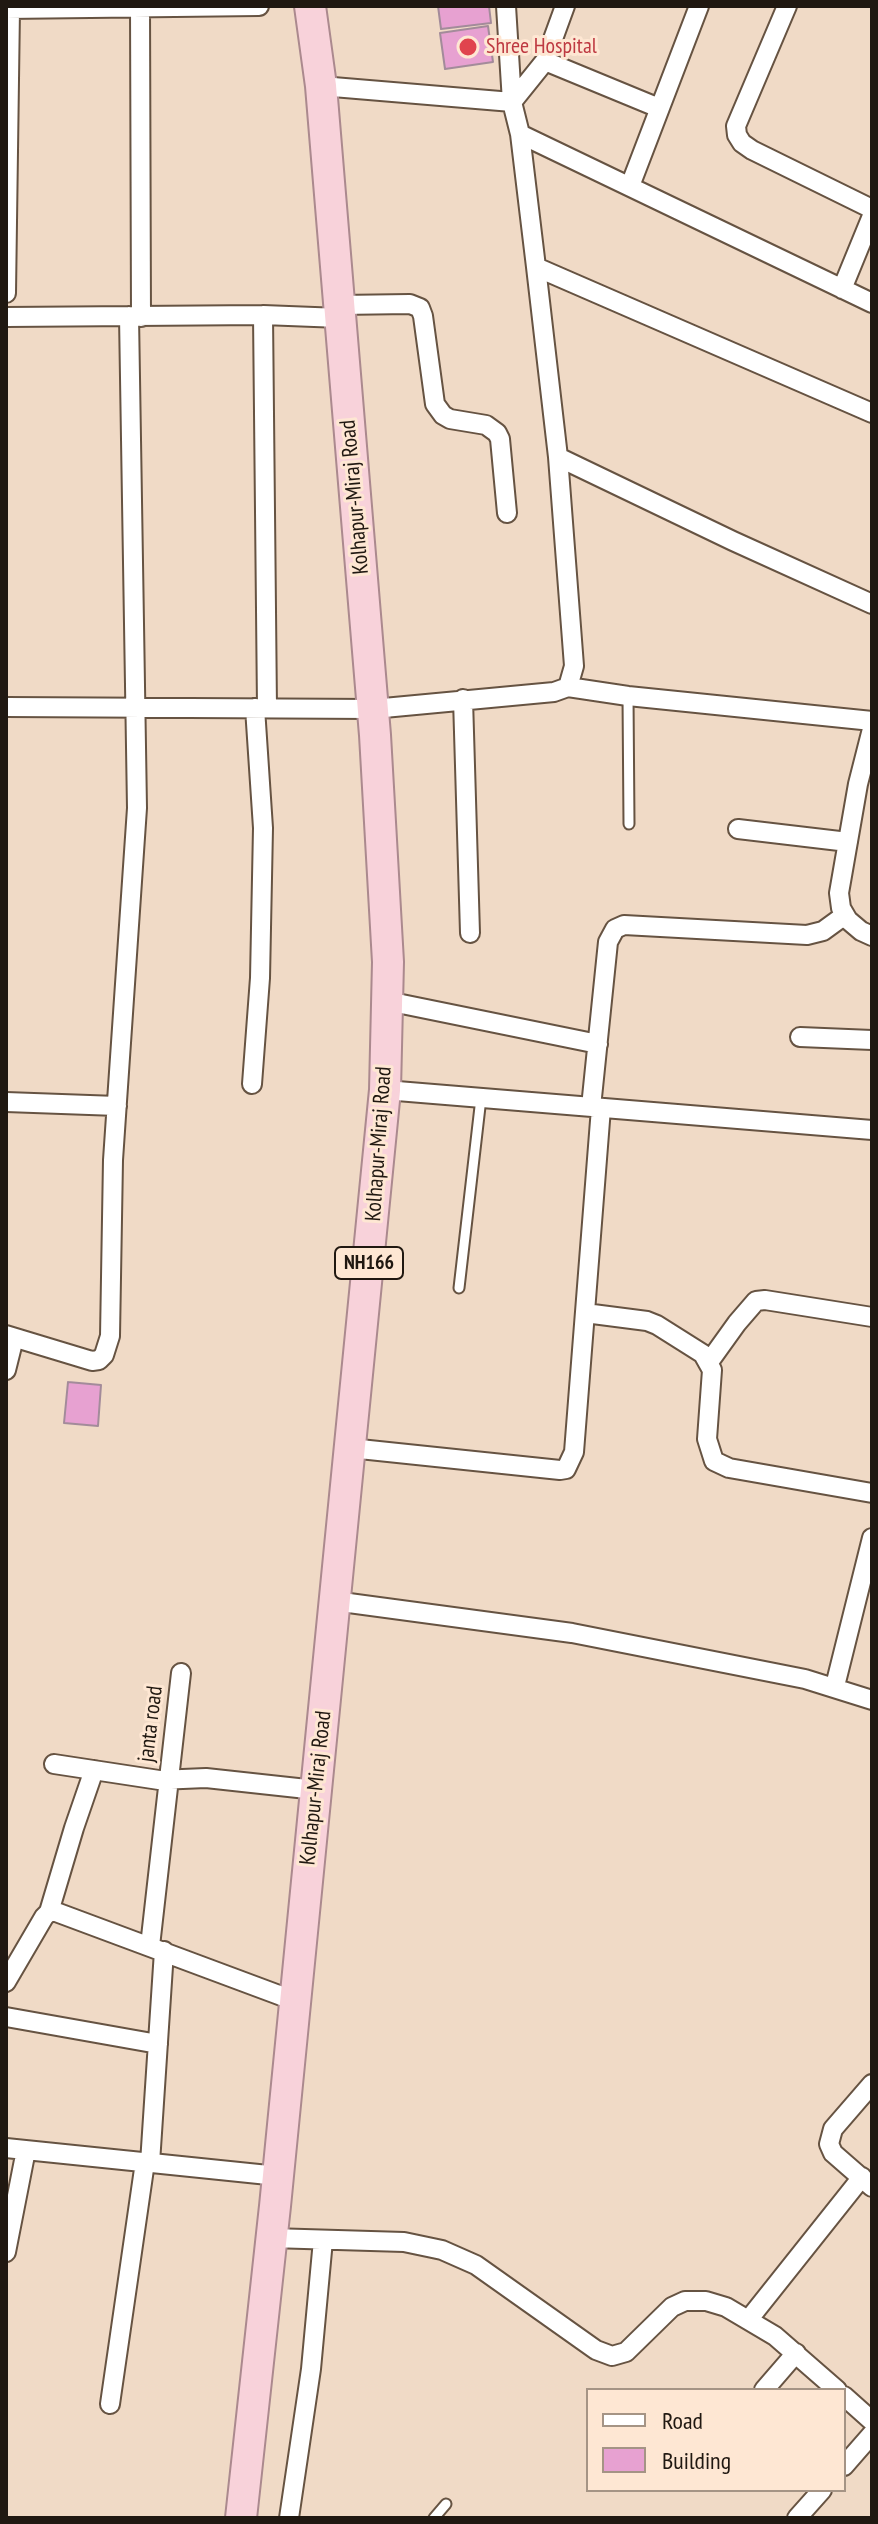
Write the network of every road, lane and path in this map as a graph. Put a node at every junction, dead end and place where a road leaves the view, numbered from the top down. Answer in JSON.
{"nodes":[{"id":1,"x":259,"y":6,"type":"edge"},
{"id":2,"x":310,"y":6,"type":"edge"},
{"id":3,"x":506,"y":6,"type":"edge"},
{"id":4,"x":565,"y":6,"type":"edge"},
{"id":5,"x":699,"y":6,"type":"edge"},
{"id":6,"x":787,"y":6,"type":"edge"},
{"id":7,"x":140,"y":7,"type":"edge"},
{"id":8,"x":8,"y":9,"type":"edge"},
{"id":9,"x":545,"y":61,"type":"junction"},
{"id":10,"x":321,"y":86,"type":"junction"},
{"id":11,"x":512,"y":102,"type":"junction"},
{"id":12,"x":659,"y":108,"type":"junction"},
{"id":13,"x":520,"y":134,"type":"junction"},
{"id":14,"x":630,"y":186,"type":"junction"},
{"id":15,"x":872,"y":209,"type":"edge"},
{"id":16,"x":872,"y":216,"type":"edge"},
{"id":17,"x":536,"y":267,"type":"junction"},
{"id":18,"x":842,"y":289,"type":"junction"},
{"id":19,"x":6,"y":293,"type":"edge"},
{"id":20,"x":872,"y":303,"type":"edge"},
{"id":21,"x":339,"y":311,"type":"junction"},
{"id":22,"x":263,"y":315,"type":"junction"},
{"id":23,"x":135,"y":316,"type":"junction"},
{"id":24,"x":6,"y":317,"type":"edge"},
{"id":25,"x":872,"y":413,"type":"edge"},
{"id":26,"x":558,"y":457,"type":"junction"},
{"id":27,"x":507,"y":513,"type":"dead end"},
{"id":28,"x":872,"y":604,"type":"edge"},
{"id":29,"x":568,"y":687,"type":"junction"},
{"id":30,"x":628,"y":696,"type":"junction"},
{"id":31,"x":463,"y":699,"type":"junction"},
{"id":32,"x":6,"y":707,"type":"edge"},
{"id":33,"x":135,"y":708,"type":"junction"},
{"id":34,"x":261,"y":708,"type":"junction"},
{"id":35,"x":373,"y":709,"type":"junction"},
{"id":36,"x":872,"y":721,"type":"edge"},
{"id":37,"x":872,"y":729,"type":"edge"},
{"id":38,"x":629,"y":824,"type":"dead end"},
{"id":39,"x":738,"y":829,"type":"dead end"},
{"id":40,"x":848,"y":842,"type":"junction"},
{"id":41,"x":845,"y":915,"type":"junction"},
{"id":42,"x":470,"y":933,"type":"dead end"},
{"id":43,"x":872,"y":936,"type":"edge"},
{"id":44,"x":387,"y":1001,"type":"junction"},
{"id":45,"x":800,"y":1037,"type":"dead end"},
{"id":46,"x":872,"y":1040,"type":"edge"},
{"id":47,"x":598,"y":1044,"type":"junction"},
{"id":48,"x":252,"y":1084,"type":"dead end"},
{"id":49,"x":385,"y":1090,"type":"junction"},
{"id":50,"x":481,"y":1098,"type":"junction"},
{"id":51,"x":6,"y":1102,"type":"edge"},
{"id":52,"x":117,"y":1106,"type":"junction"},
{"id":53,"x":596,"y":1107,"type":"junction"},
{"id":54,"x":872,"y":1130,"type":"edge"},
{"id":55,"x":459,"y":1288,"type":"dead end"},
{"id":56,"x":585,"y":1313,"type":"junction"},
{"id":57,"x":872,"y":1317,"type":"edge"},
{"id":58,"x":10,"y":1336,"type":"edge"},
{"id":59,"x":709,"y":1362,"type":"junction"},
{"id":60,"x":6,"y":1370,"type":"edge"},
{"id":61,"x":350,"y":1448,"type":"junction"},
{"id":62,"x":872,"y":1493,"type":"edge"},
{"id":63,"x":872,"y":1538,"type":"edge"},
{"id":64,"x":334,"y":1601,"type":"junction"},
{"id":65,"x":181,"y":1673,"type":"dead end"},
{"id":66,"x":835,"y":1686,"type":"junction"},
{"id":67,"x":872,"y":1700,"type":"edge"},
{"id":68,"x":54,"y":1764,"type":"dead end"},
{"id":69,"x":94,"y":1770,"type":"junction"},
{"id":70,"x":168,"y":1780,"type":"junction"},
{"id":71,"x":316,"y":1790,"type":"junction"},
{"id":72,"x":49,"y":1912,"type":"junction"},
{"id":73,"x":157,"y":1948,"type":"junction"},
{"id":74,"x":6,"y":1982,"type":"edge"},
{"id":75,"x":295,"y":2001,"type":"junction"},
{"id":76,"x":6,"y":2017,"type":"edge"},
{"id":77,"x":158,"y":2044,"type":"junction"},
{"id":78,"x":872,"y":2084,"type":"edge"},
{"id":79,"x":6,"y":2148,"type":"edge"},
{"id":80,"x":26,"y":2150,"type":"junction"},
{"id":81,"x":148,"y":2163,"type":"junction"},
{"id":82,"x":278,"y":2176,"type":"junction"},
{"id":83,"x":867,"y":2182,"type":"edge"},
{"id":84,"x":271,"y":2238,"type":"junction"},
{"id":85,"x":323,"y":2240,"type":"junction"},
{"id":86,"x":7,"y":2247,"type":"edge"},
{"id":87,"x":749,"y":2319,"type":"junction"},
{"id":88,"x":796,"y":2353,"type":"junction"},
{"id":89,"x":766,"y":2388,"type":"edge"},
{"id":90,"x":835,"y":2388,"type":"edge"},
{"id":91,"x":846,"y":2398,"type":"edge"},
{"id":92,"x":110,"y":2404,"type":"dead end"},
{"id":93,"x":872,"y":2421,"type":"edge"},
{"id":94,"x":872,"y":2434,"type":"edge"},
{"id":95,"x":846,"y":2464,"type":"edge"},
{"id":96,"x":820,"y":2492,"type":"edge"},
{"id":97,"x":446,"y":2504,"type":"dead end"},
{"id":98,"x":241,"y":2518,"type":"edge"},
{"id":99,"x":289,"y":2518,"type":"edge"},
{"id":100,"x":434,"y":2518,"type":"edge"},
{"id":101,"x":797,"y":2518,"type":"edge"}],
"edges":[{"from":1,"to":7,"type":"street"},
{"from":2,"to":10,"type":"highway","name":"Kolhapur-Miraj Road","number":"NH166"},
{"from":3,"to":11,"type":"street"},
{"from":4,"to":9,"type":"street"},
{"from":5,"to":12,"type":"street"},
{"from":6,"to":15,"type":"street"},
{"from":7,"to":8,"type":"street"},
{"from":7,"to":23,"type":"street"},
{"from":8,"to":19,"type":"street"},
{"from":9,"to":11,"type":"street"},
{"from":9,"to":12,"type":"street"},
{"from":10,"to":11,"type":"street"},
{"from":10,"to":21,"type":"highway","name":"Kolhapur-Miraj Road","number":"NH166"},
{"from":11,"to":13,"type":"street"},
{"from":12,"to":14,"type":"street"},
{"from":13,"to":14,"type":"street"},
{"from":13,"to":17,"type":"street"},
{"from":14,"to":18,"type":"street"},
{"from":16,"to":18,"type":"street"},
{"from":17,"to":25,"type":"street"},
{"from":17,"to":26,"type":"street"},
{"from":18,"to":20,"type":"street"},
{"from":21,"to":22,"type":"street"},
{"from":21,"to":27,"type":"street"},
{"from":21,"to":35,"type":"highway","name":"Kolhapur-Miraj Road","number":"NH166"},
{"from":22,"to":23,"type":"street"},
{"from":22,"to":34,"type":"street"},
{"from":23,"to":24,"type":"street"},
{"from":23,"to":33,"type":"street"},
{"from":26,"to":28,"type":"street"},
{"from":26,"to":29,"type":"street"},
{"from":29,"to":30,"type":"street"},
{"from":29,"to":31,"type":"street"},
{"from":30,"to":36,"type":"street"},
{"from":30,"to":38,"type":"lane"},
{"from":31,"to":35,"type":"street"},
{"from":31,"to":42,"type":"street"},
{"from":32,"to":33,"type":"street"},
{"from":33,"to":34,"type":"street"},
{"from":33,"to":52,"type":"street"},
{"from":34,"to":35,"type":"street"},
{"from":34,"to":48,"type":"street"},
{"from":35,"to":44,"type":"highway","name":"Kolhapur-Miraj Road","number":"NH166"},
{"from":37,"to":40,"type":"street"},
{"from":39,"to":40,"type":"street"},
{"from":40,"to":41,"type":"street"},
{"from":41,"to":43,"type":"street"},
{"from":41,"to":47,"type":"street"},
{"from":44,"to":47,"type":"street"},
{"from":44,"to":49,"type":"highway","name":"Kolhapur-Miraj Road","number":"NH166"},
{"from":45,"to":46,"type":"street"},
{"from":47,"to":53,"type":"street"},
{"from":49,"to":50,"type":"street"},
{"from":49,"to":61,"type":"highway","name":"Kolhapur-Miraj Road","number":"NH166"},
{"from":50,"to":53,"type":"street"},
{"from":50,"to":55,"type":"lane"},
{"from":51,"to":52,"type":"street"},
{"from":52,"to":58,"type":"street"},
{"from":53,"to":54,"type":"street"},
{"from":53,"to":56,"type":"street"},
{"from":56,"to":59,"type":"street"},
{"from":56,"to":61,"type":"street"},
{"from":57,"to":59,"type":"street"},
{"from":58,"to":60,"type":"street"},
{"from":59,"to":62,"type":"street"},
{"from":61,"to":64,"type":"highway","name":"Kolhapur-Miraj Road","number":"NH166"},
{"from":63,"to":66,"type":"street"},
{"from":64,"to":66,"type":"street"},
{"from":64,"to":71,"type":"highway","name":"Kolhapur-Miraj Road","number":"NH166"},
{"from":65,"to":70,"type":"street","name":"janta road"},
{"from":66,"to":67,"type":"street"},
{"from":68,"to":69,"type":"street"},
{"from":69,"to":70,"type":"street"},
{"from":69,"to":72,"type":"street"},
{"from":70,"to":71,"type":"street"},
{"from":70,"to":73,"type":"street","name":"janta road"},
{"from":71,"to":75,"type":"highway","name":"Kolhapur-Miraj Road","number":"NH166"},
{"from":72,"to":73,"type":"street"},
{"from":72,"to":74,"type":"street"},
{"from":73,"to":75,"type":"street"},
{"from":73,"to":77,"type":"street","name":"janta road"},
{"from":75,"to":82,"type":"highway","name":"Kolhapur-Miraj Road","number":"NH166"},
{"from":76,"to":77,"type":"street"},
{"from":77,"to":81,"type":"street","name":"janta road"},
{"from":78,"to":83,"type":"street"},
{"from":79,"to":80,"type":"street"},
{"from":80,"to":81,"type":"street"},
{"from":80,"to":86,"type":"street"},
{"from":81,"to":82,"type":"street"},
{"from":81,"to":92,"type":"street","name":"janta road"},
{"from":82,"to":84,"type":"highway","name":"Kolhapur-Miraj Road","number":"NH166"},
{"from":83,"to":87,"type":"street"},
{"from":84,"to":85,"type":"street"},
{"from":84,"to":98,"type":"highway","name":"Kolhapur-Miraj Road","number":"NH166"},
{"from":85,"to":87,"type":"street"},
{"from":85,"to":99,"type":"street"},
{"from":87,"to":88,"type":"street"},
{"from":88,"to":89,"type":"street"},
{"from":88,"to":90,"type":"street"},
{"from":91,"to":93,"type":"street"},
{"from":94,"to":95,"type":"street"},
{"from":96,"to":101,"type":"street"},
{"from":97,"to":100,"type":"lane"}]}
